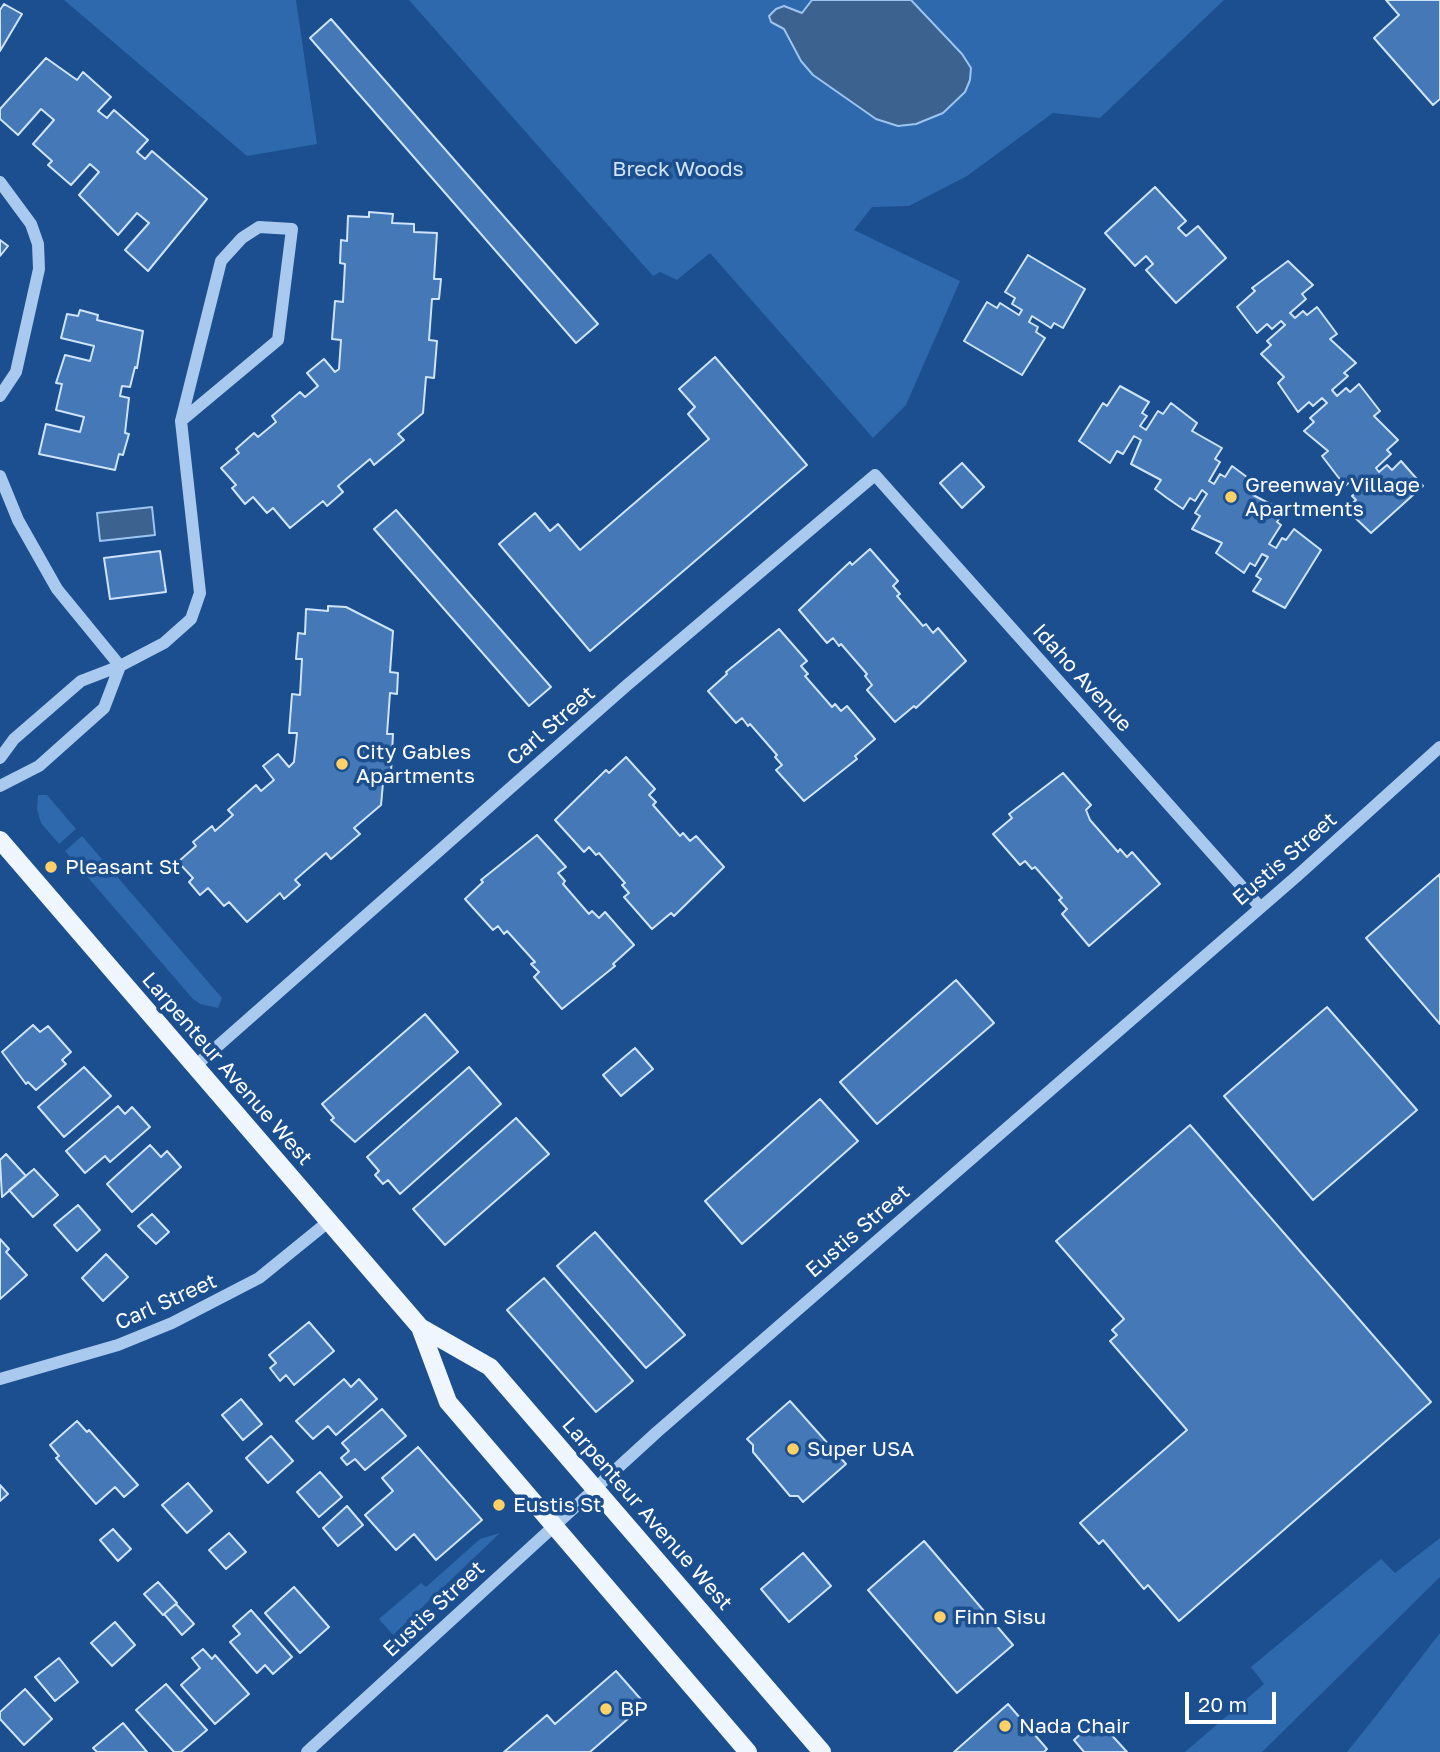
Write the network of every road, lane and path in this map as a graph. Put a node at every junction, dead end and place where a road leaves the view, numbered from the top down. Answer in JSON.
{"nodes":[{"id":1,"x":0,"y":182,"type":"edge"},
{"id":2,"x":0,"y":396,"type":"edge"},
{"id":3,"x":181,"y":421,"type":"junction"},
{"id":4,"x":0,"y":475,"type":"edge"},
{"id":5,"x":875,"y":475,"type":"joint"},
{"id":6,"x":120,"y":666,"type":"junction"},
{"id":7,"x":1440,"y":747,"type":"edge"},
{"id":8,"x":0,"y":758,"type":"edge"},
{"id":9,"x":0,"y":786,"type":"edge"},
{"id":10,"x":0,"y":840,"type":"edge"},
{"id":11,"x":1260,"y":907,"type":"junction"},
{"id":12,"x":194,"y":1067,"type":"junction"},
{"id":13,"x":328,"y":1222,"type":"junction"},
{"id":14,"x":420,"y":1327,"type":"junction"},
{"id":15,"x":0,"y":1379,"type":"edge"},
{"id":16,"x":595,"y":1487,"type":"junction"},
{"id":17,"x":553,"y":1525,"type":"junction"},
{"id":18,"x":307,"y":1752,"type":"edge"},
{"id":19,"x":748,"y":1752,"type":"edge"},
{"id":20,"x":822,"y":1752,"type":"edge"}],
"edges":[{"from":1,"to":2,"type":"street"},
{"from":3,"to":3,"type":"street"},
{"from":3,"to":6,"type":"street"},
{"from":4,"to":6,"type":"street"},
{"from":5,"to":11,"type":"street","name":"Idaho Avenue"},
{"from":5,"to":12,"type":"street","name":"Carl Street"},
{"from":6,"to":8,"type":"street"},
{"from":6,"to":9,"type":"street"},
{"from":7,"to":11,"type":"street","name":"Eustis Street"},
{"from":10,"to":12,"type":"main road","name":"Larpenteur Avenue West"},
{"from":11,"to":16,"type":"street","name":"Eustis Street"},
{"from":12,"to":13,"type":"main road","name":"Larpenteur Avenue West"},
{"from":13,"to":14,"type":"main road","name":"Larpenteur Avenue West"},
{"from":13,"to":15,"type":"street","name":"Carl Street"},
{"from":14,"to":16,"type":"main road","name":"Larpenteur Avenue West"},
{"from":14,"to":17,"type":"main road","name":"Larpenteur Avenue West"},
{"from":16,"to":17,"type":"street","name":"Eustis Street"},
{"from":16,"to":20,"type":"main road","name":"Larpenteur Avenue West"},
{"from":17,"to":18,"type":"street","name":"Eustis Street"},
{"from":17,"to":19,"type":"main road","name":"Larpenteur Avenue West"}]}
